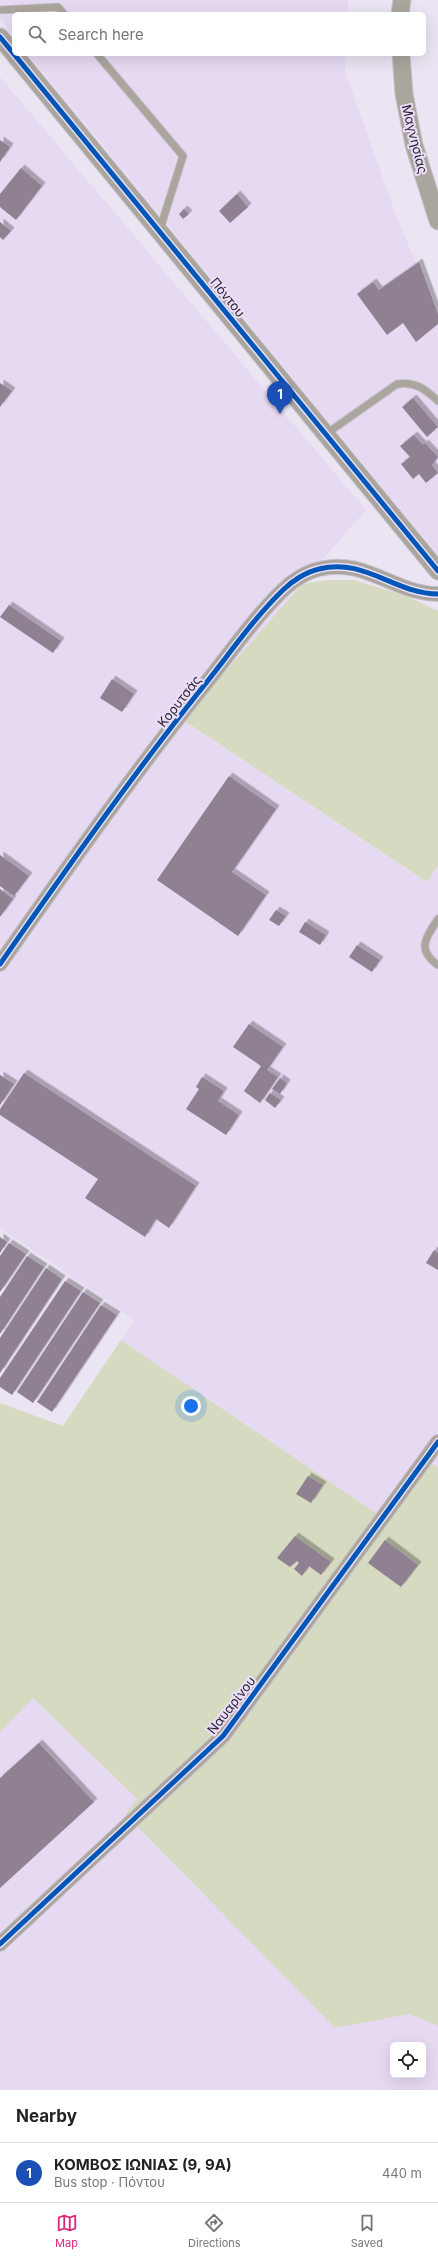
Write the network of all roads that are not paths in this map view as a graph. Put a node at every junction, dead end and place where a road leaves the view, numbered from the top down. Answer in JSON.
{"nodes":[{"id":1,"x":402,"y":0,"type":"edge"},
{"id":2,"x":0,"y":10,"type":"edge"},
{"id":3,"x":62,"y":12,"type":"edge"},
{"id":4,"x":400,"y":12,"type":"edge"},
{"id":5,"x":0,"y":37,"type":"edge"},
{"id":6,"x":12,"y":52,"type":"edge"},
{"id":7,"x":16,"y":56,"type":"edge"},
{"id":8,"x":99,"y":56,"type":"edge"},
{"id":9,"x":401,"y":56,"type":"edge"},
{"id":10,"x":434,"y":197,"type":"edge"},
{"id":11,"x":438,"y":221,"type":"edge"},
{"id":12,"x":159,"y":231,"type":"junction"},
{"id":13,"x":438,"y":401,"type":"edge"},
{"id":14,"x":326,"y":435,"type":"junction"},
{"id":15,"x":438,"y":571,"type":"edge"},
{"id":16,"x":438,"y":594,"type":"edge"},
{"id":17,"x":438,"y":919,"type":"edge"},
{"id":18,"x":1,"y":961,"type":"edge"},
{"id":19,"x":438,"y":965,"type":"edge"},
{"id":20,"x":438,"y":1442,"type":"edge"},
{"id":21,"x":0,"y":1944,"type":"edge"}],
"edges":[{"from":1,"to":4,"type":"street"},
{"from":2,"to":3,"type":"lane"},
{"from":5,"to":6,"type":"street","name":"Πόντου"},
{"from":7,"to":12,"type":"street","name":"Πόντου"},
{"from":8,"to":12,"type":"lane"},
{"from":9,"to":10,"type":"street","name":"Μαγνησίας"},
{"from":10,"to":11,"type":"street","name":"Μαγνησίας"},
{"from":12,"to":14,"type":"street","name":"Πόντου"},
{"from":13,"to":14,"type":"lane"},
{"from":14,"to":15,"type":"street","name":"Πόντου"},
{"from":16,"to":18,"type":"street","name":"Κορυτσάς"},
{"from":17,"to":19,"type":"lane"},
{"from":20,"to":21,"type":"street","name":"Ναυαρίνου"}]}
